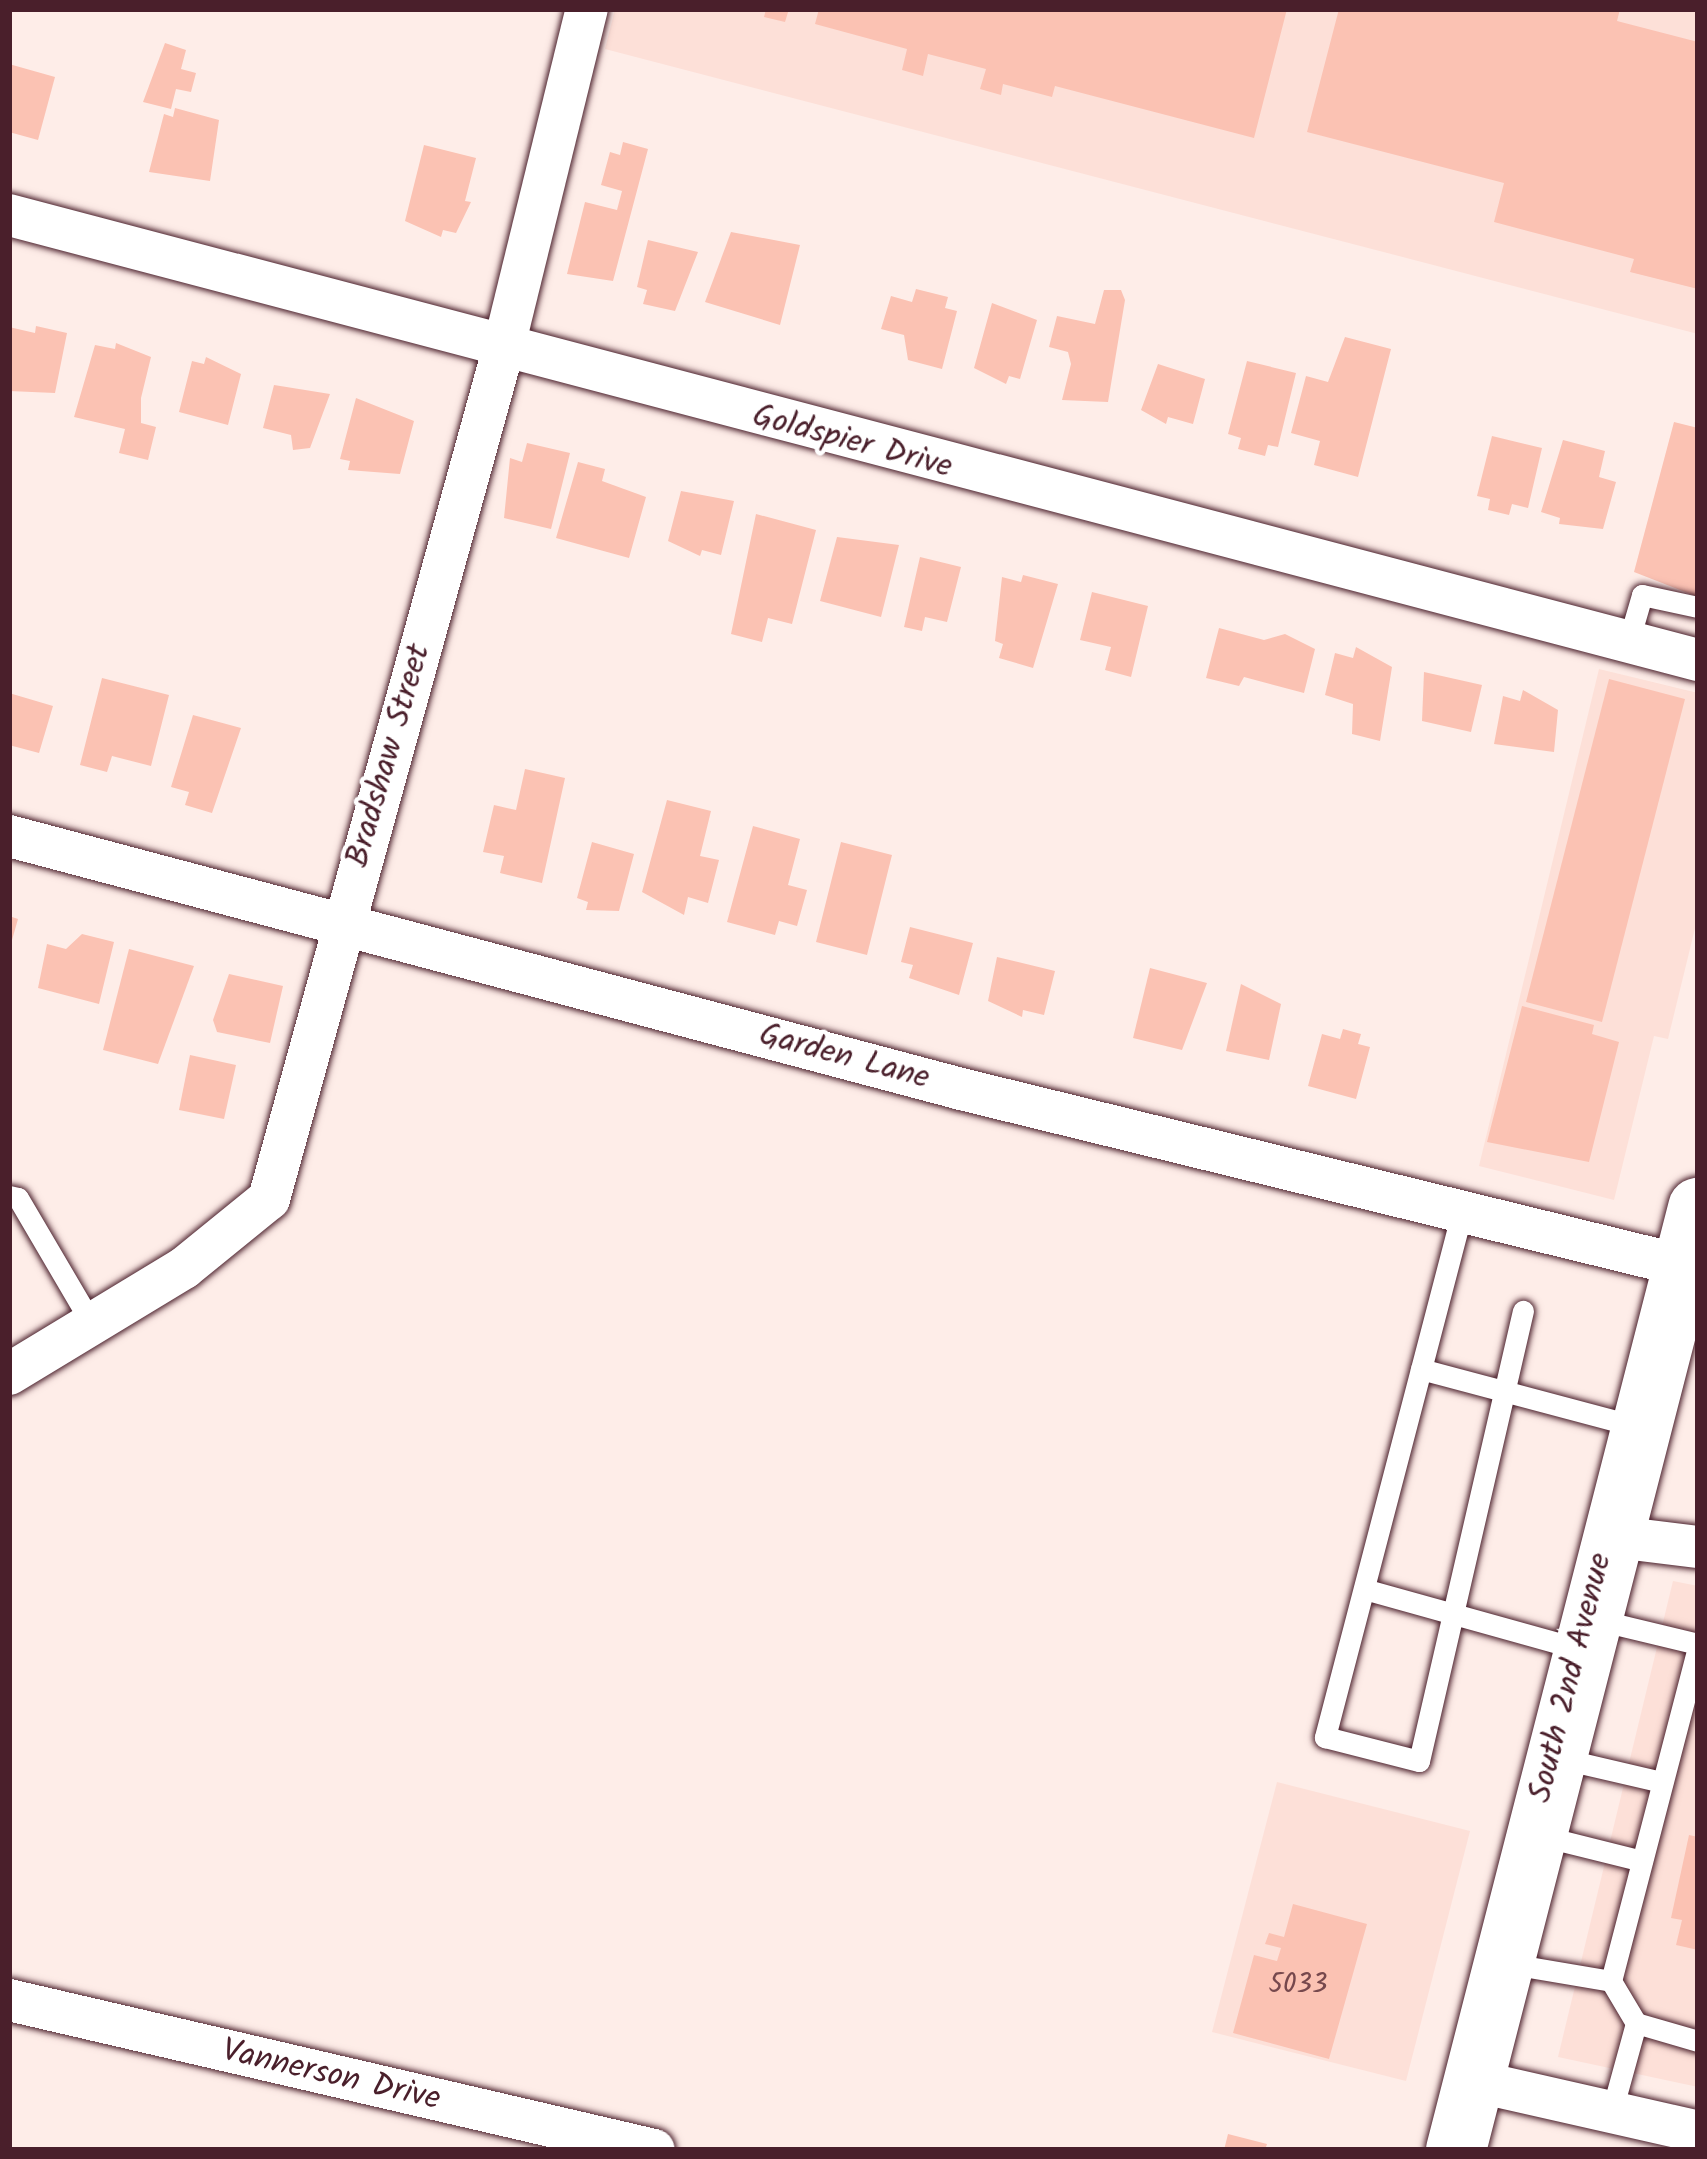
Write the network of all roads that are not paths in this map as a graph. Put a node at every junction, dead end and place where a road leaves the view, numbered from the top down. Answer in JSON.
{"nodes":[{"id":1,"x":587,"y":9,"type":"edge"},
{"id":2,"x":9,"y":215,"type":"edge"},
{"id":3,"x":503,"y":350,"type":"junction"},
{"id":4,"x":1698,"y":607,"type":"edge"},
{"id":5,"x":1628,"y":644,"type":"junction"},
{"id":6,"x":1698,"y":660,"type":"edge"},
{"id":7,"x":9,"y":836,"type":"edge"},
{"id":8,"x":342,"y":925,"type":"junction"},
{"id":9,"x":9,"y":1196,"type":"edge"},
{"id":10,"x":1698,"y":1208,"type":"edge"},
{"id":11,"x":1462,"y":1212,"type":"junction"},
{"id":12,"x":1684,"y":1266,"type":"junction"},
{"id":13,"x":1522,"y":1311,"type":"dead end"},
{"id":14,"x":92,"y":1324,"type":"junction"},
{"id":15,"x":1421,"y":1370,"type":"junction"},
{"id":16,"x":9,"y":1374,"type":"edge"},
{"id":17,"x":1504,"y":1391,"type":"junction"},
{"id":18,"x":1639,"y":1427,"type":"junction"},
{"id":19,"x":1609,"y":1536,"type":"junction"},
{"id":20,"x":1698,"y":1547,"type":"edge"},
{"id":21,"x":1364,"y":1589,"type":"junction"},
{"id":22,"x":1452,"y":1614,"type":"junction"},
{"id":23,"x":1584,"y":1633,"type":"junction"},
{"id":24,"x":1698,"y":1646,"type":"edge"},
{"id":25,"x":1552,"y":1757,"type":"junction"},
{"id":26,"x":1662,"y":1782,"type":"junction"},
{"id":27,"x":1533,"y":1834,"type":"junction"},
{"id":28,"x":1642,"y":1861,"type":"junction"},
{"id":29,"x":1502,"y":1962,"type":"junction"},
{"id":30,"x":1611,"y":1982,"type":"junction"},
{"id":31,"x":9,"y":2000,"type":"edge"},
{"id":32,"x":1636,"y":2023,"type":"junction"},
{"id":33,"x":1698,"y":2041,"type":"edge"},
{"id":34,"x":1470,"y":2080,"type":"junction"},
{"id":35,"x":1611,"y":2114,"type":"junction"},
{"id":36,"x":1698,"y":2132,"type":"edge"},
{"id":37,"x":654,"y":2150,"type":"edge"},
{"id":38,"x":1456,"y":2150,"type":"edge"}],
"edges":[{"from":1,"to":3,"type":"street","name":"Bradshaw Street"},
{"from":2,"to":3,"type":"street","name":"Goldspier Drive"},
{"from":3,"to":5,"type":"street","name":"Goldspier Drive"},
{"from":3,"to":8,"type":"street","name":"Bradshaw Street"},
{"from":4,"to":5,"type":"lane"},
{"from":5,"to":6,"type":"street","name":"Goldspier Drive"},
{"from":7,"to":8,"type":"street","name":"Garden Lane"},
{"from":8,"to":11,"type":"street","name":"Garden Lane"},
{"from":8,"to":14,"type":"street","name":"Bradshaw Street"},
{"from":9,"to":14,"type":"lane"},
{"from":10,"to":12,"type":"main road","name":"South 2nd Avenue"},
{"from":11,"to":12,"type":"street","name":"Garden Lane"},
{"from":11,"to":15,"type":"lane"},
{"from":12,"to":18,"type":"main road","name":"South 2nd Avenue"},
{"from":13,"to":17,"type":"lane"},
{"from":14,"to":16,"type":"street","name":"Bradshaw Street"},
{"from":15,"to":17,"type":"lane"},
{"from":15,"to":21,"type":"lane"},
{"from":17,"to":18,"type":"lane"},
{"from":17,"to":22,"type":"lane"},
{"from":18,"to":19,"type":"main road","name":"South 2nd Avenue"},
{"from":19,"to":20,"type":"street"},
{"from":19,"to":23,"type":"main road","name":"South 2nd Avenue"},
{"from":21,"to":22,"type":"lane"},
{"from":21,"to":22,"type":"lane"},
{"from":22,"to":23,"type":"lane"},
{"from":23,"to":24,"type":"lane"},
{"from":23,"to":25,"type":"main road","name":"South 2nd Avenue"},
{"from":24,"to":26,"type":"lane"},
{"from":25,"to":26,"type":"lane"},
{"from":25,"to":27,"type":"main road","name":"South 2nd Avenue"},
{"from":26,"to":28,"type":"lane"},
{"from":27,"to":28,"type":"lane"},
{"from":27,"to":29,"type":"main road","name":"South 2nd Avenue"},
{"from":28,"to":30,"type":"lane"},
{"from":29,"to":30,"type":"lane"},
{"from":29,"to":34,"type":"main road","name":"South 2nd Avenue"},
{"from":30,"to":32,"type":"lane"},
{"from":31,"to":37,"type":"street","name":"Vannerson Drive"},
{"from":32,"to":33,"type":"lane"},
{"from":32,"to":35,"type":"lane"},
{"from":34,"to":35,"type":"street"},
{"from":34,"to":38,"type":"main road","name":"South 2nd Avenue"},
{"from":35,"to":36,"type":"street"}]}
